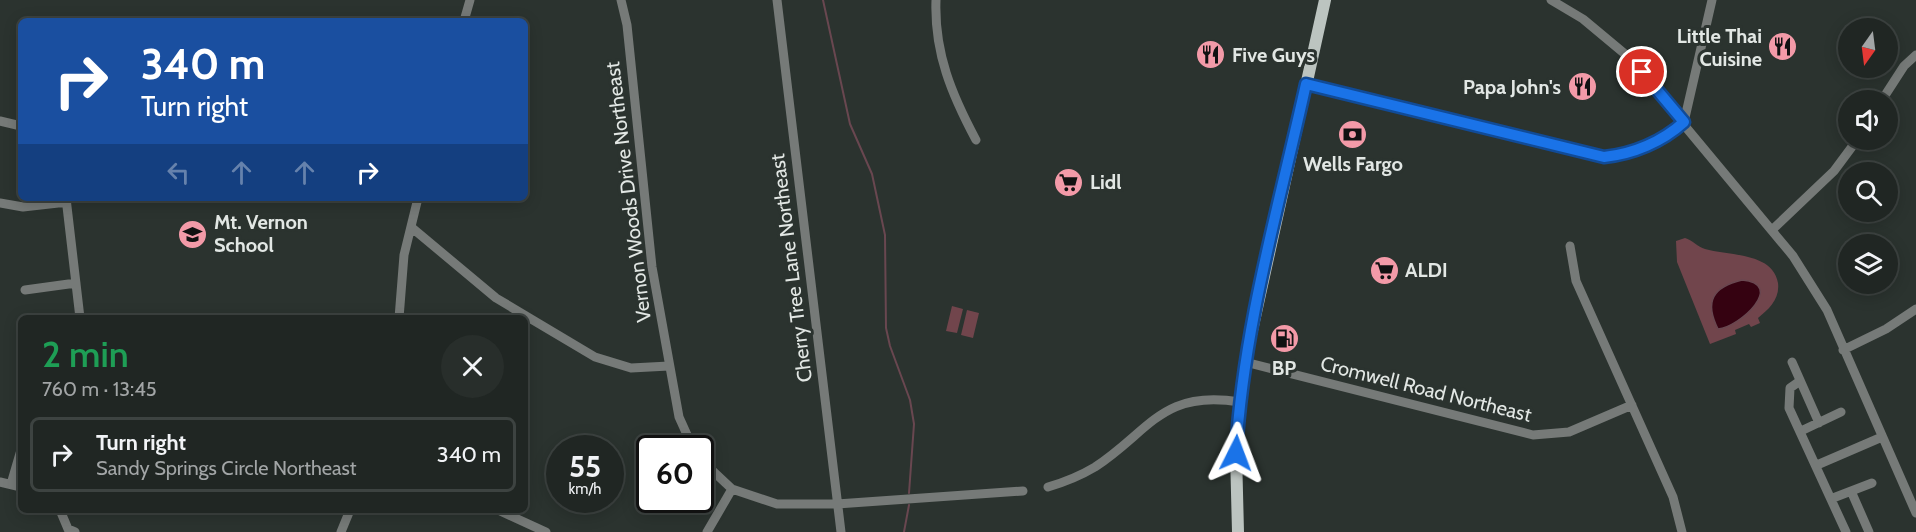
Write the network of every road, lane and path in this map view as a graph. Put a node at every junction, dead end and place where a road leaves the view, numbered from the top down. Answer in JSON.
{"nodes":[{"id":1,"x":470,"y":0,"type":"edge"},
{"id":2,"x":621,"y":0,"type":"edge"},
{"id":3,"x":777,"y":0,"type":"edge"},
{"id":4,"x":936,"y":0,"type":"edge"},
{"id":5,"x":1325,"y":0,"type":"edge"},
{"id":6,"x":1712,"y":0,"type":"edge"},
{"id":7,"x":1559,"y":2,"type":"edge"},
{"id":8,"x":465,"y":18,"type":"edge"},
{"id":9,"x":1916,"y":55,"type":"edge"},
{"id":10,"x":1306,"y":84,"type":"junction"},
{"id":11,"x":1888,"y":90,"type":"edge"},
{"id":12,"x":0,"y":122,"type":"edge"},
{"id":13,"x":1684,"y":122,"type":"junction"},
{"id":14,"x":18,"y":125,"type":"edge"},
{"id":15,"x":976,"y":140,"type":"dead end"},
{"id":16,"x":1849,"y":150,"type":"edge"},
{"id":17,"x":60,"y":201,"type":"edge"},
{"id":18,"x":66,"y":201,"type":"edge"},
{"id":19,"x":417,"y":201,"type":"edge"},
{"id":20,"x":0,"y":203,"type":"edge"},
{"id":21,"x":411,"y":227,"type":"junction"},
{"id":22,"x":1773,"y":229,"type":"junction"},
{"id":23,"x":1570,"y":246,"type":"dead end"},
{"id":24,"x":76,"y":283,"type":"junction"},
{"id":25,"x":25,"y":290,"type":"dead end"},
{"id":26,"x":1916,"y":309,"type":"edge"},
{"id":27,"x":80,"y":315,"type":"edge"},
{"id":28,"x":399,"y":315,"type":"edge"},
{"id":29,"x":525,"y":315,"type":"edge"},
{"id":30,"x":528,"y":317,"type":"edge"},
{"id":31,"x":1843,"y":350,"type":"junction"},
{"id":32,"x":1245,"y":362,"type":"junction"},
{"id":33,"x":1792,"y":362,"type":"dead end"},
{"id":34,"x":669,"y":366,"type":"junction"},
{"id":35,"x":1800,"y":381,"type":"junction"},
{"id":36,"x":1240,"y":402,"type":"junction"},
{"id":37,"x":1632,"y":405,"type":"junction"},
{"id":38,"x":1841,"y":412,"type":"dead end"},
{"id":39,"x":1819,"y":423,"type":"junction"},
{"id":40,"x":1801,"y":431,"type":"junction"},
{"id":41,"x":687,"y":435,"type":"edge"},
{"id":42,"x":1882,"y":437,"type":"junction"},
{"id":43,"x":1817,"y":465,"type":"junction"},
{"id":44,"x":714,"y":472,"type":"edge"},
{"id":45,"x":0,"y":482,"type":"edge"},
{"id":46,"x":1872,"y":483,"type":"dead end"},
{"id":47,"x":16,"y":486,"type":"edge"},
{"id":48,"x":1048,"y":487,"type":"dead end"},
{"id":49,"x":732,"y":489,"type":"junction"},
{"id":50,"x":1023,"y":491,"type":"dead end"},
{"id":51,"x":1851,"y":491,"type":"junction"},
{"id":52,"x":1833,"y":498,"type":"junction"},
{"id":53,"x":837,"y":504,"type":"junction"},
{"id":54,"x":61,"y":513,"type":"edge"},
{"id":55,"x":349,"y":513,"type":"edge"},
{"id":56,"x":505,"y":513,"type":"edge"},
{"id":57,"x":1916,"y":513,"type":"edge"},
{"id":58,"x":70,"y":531,"type":"edge"},
{"id":59,"x":341,"y":532,"type":"edge"},
{"id":60,"x":546,"y":532,"type":"edge"},
{"id":61,"x":707,"y":532,"type":"edge"},
{"id":62,"x":841,"y":532,"type":"edge"},
{"id":63,"x":1238,"y":532,"type":"edge"},
{"id":64,"x":1682,"y":532,"type":"edge"},
{"id":65,"x":1846,"y":532,"type":"edge"},
{"id":66,"x":1869,"y":532,"type":"edge"}],
"edges":[{"from":1,"to":8,"type":"street"},
{"from":2,"to":34,"type":"street","name":"Vernon Woods Drive Northeast"},
{"from":3,"to":53,"type":"street","name":"Cherry Tree Lane Northeast"},
{"from":4,"to":15,"type":"street"},
{"from":5,"to":10,"type":"main road"},
{"from":6,"to":13,"type":"street"},
{"from":7,"to":13,"type":"street"},
{"from":9,"to":11,"type":"street"},
{"from":10,"to":13,"type":"street"},
{"from":10,"to":32,"type":"main road"},
{"from":12,"to":14,"type":"street"},
{"from":13,"to":22,"type":"street"},
{"from":16,"to":22,"type":"street"},
{"from":17,"to":20,"type":"street"},
{"from":18,"to":24,"type":"street"},
{"from":19,"to":21,"type":"street"},
{"from":21,"to":28,"type":"street"},
{"from":21,"to":29,"type":"street"},
{"from":22,"to":31,"type":"street"},
{"from":23,"to":37,"type":"street"},
{"from":24,"to":25,"type":"street"},
{"from":24,"to":27,"type":"street"},
{"from":26,"to":31,"type":"street"},
{"from":30,"to":34,"type":"street"},
{"from":31,"to":42,"type":"street"},
{"from":32,"to":36,"type":"main road"},
{"from":32,"to":37,"type":"street","name":"Cromwell Road Northeast"},
{"from":33,"to":35,"type":"street"},
{"from":34,"to":41,"type":"street","name":"Vernon Woods Drive Northeast"},
{"from":35,"to":39,"type":"street"},
{"from":35,"to":40,"type":"street"},
{"from":36,"to":48,"type":"street"},
{"from":36,"to":63,"type":"main road"},
{"from":37,"to":64,"type":"street"},
{"from":38,"to":39,"type":"street"},
{"from":39,"to":40,"type":"street"},
{"from":40,"to":43,"type":"street"},
{"from":42,"to":43,"type":"street"},
{"from":42,"to":57,"type":"street"},
{"from":43,"to":52,"type":"street"},
{"from":44,"to":49,"type":"street"},
{"from":45,"to":47,"type":"street"},
{"from":46,"to":51,"type":"street"},
{"from":49,"to":53,"type":"street"},
{"from":49,"to":61,"type":"street"},
{"from":50,"to":53,"type":"street"},
{"from":51,"to":52,"type":"street"},
{"from":51,"to":66,"type":"street"},
{"from":52,"to":65,"type":"street"},
{"from":53,"to":62,"type":"street","name":"Cherry Tree Lane Northeast"},
{"from":54,"to":58,"type":"street"},
{"from":55,"to":59,"type":"street"},
{"from":56,"to":60,"type":"street"}]}
